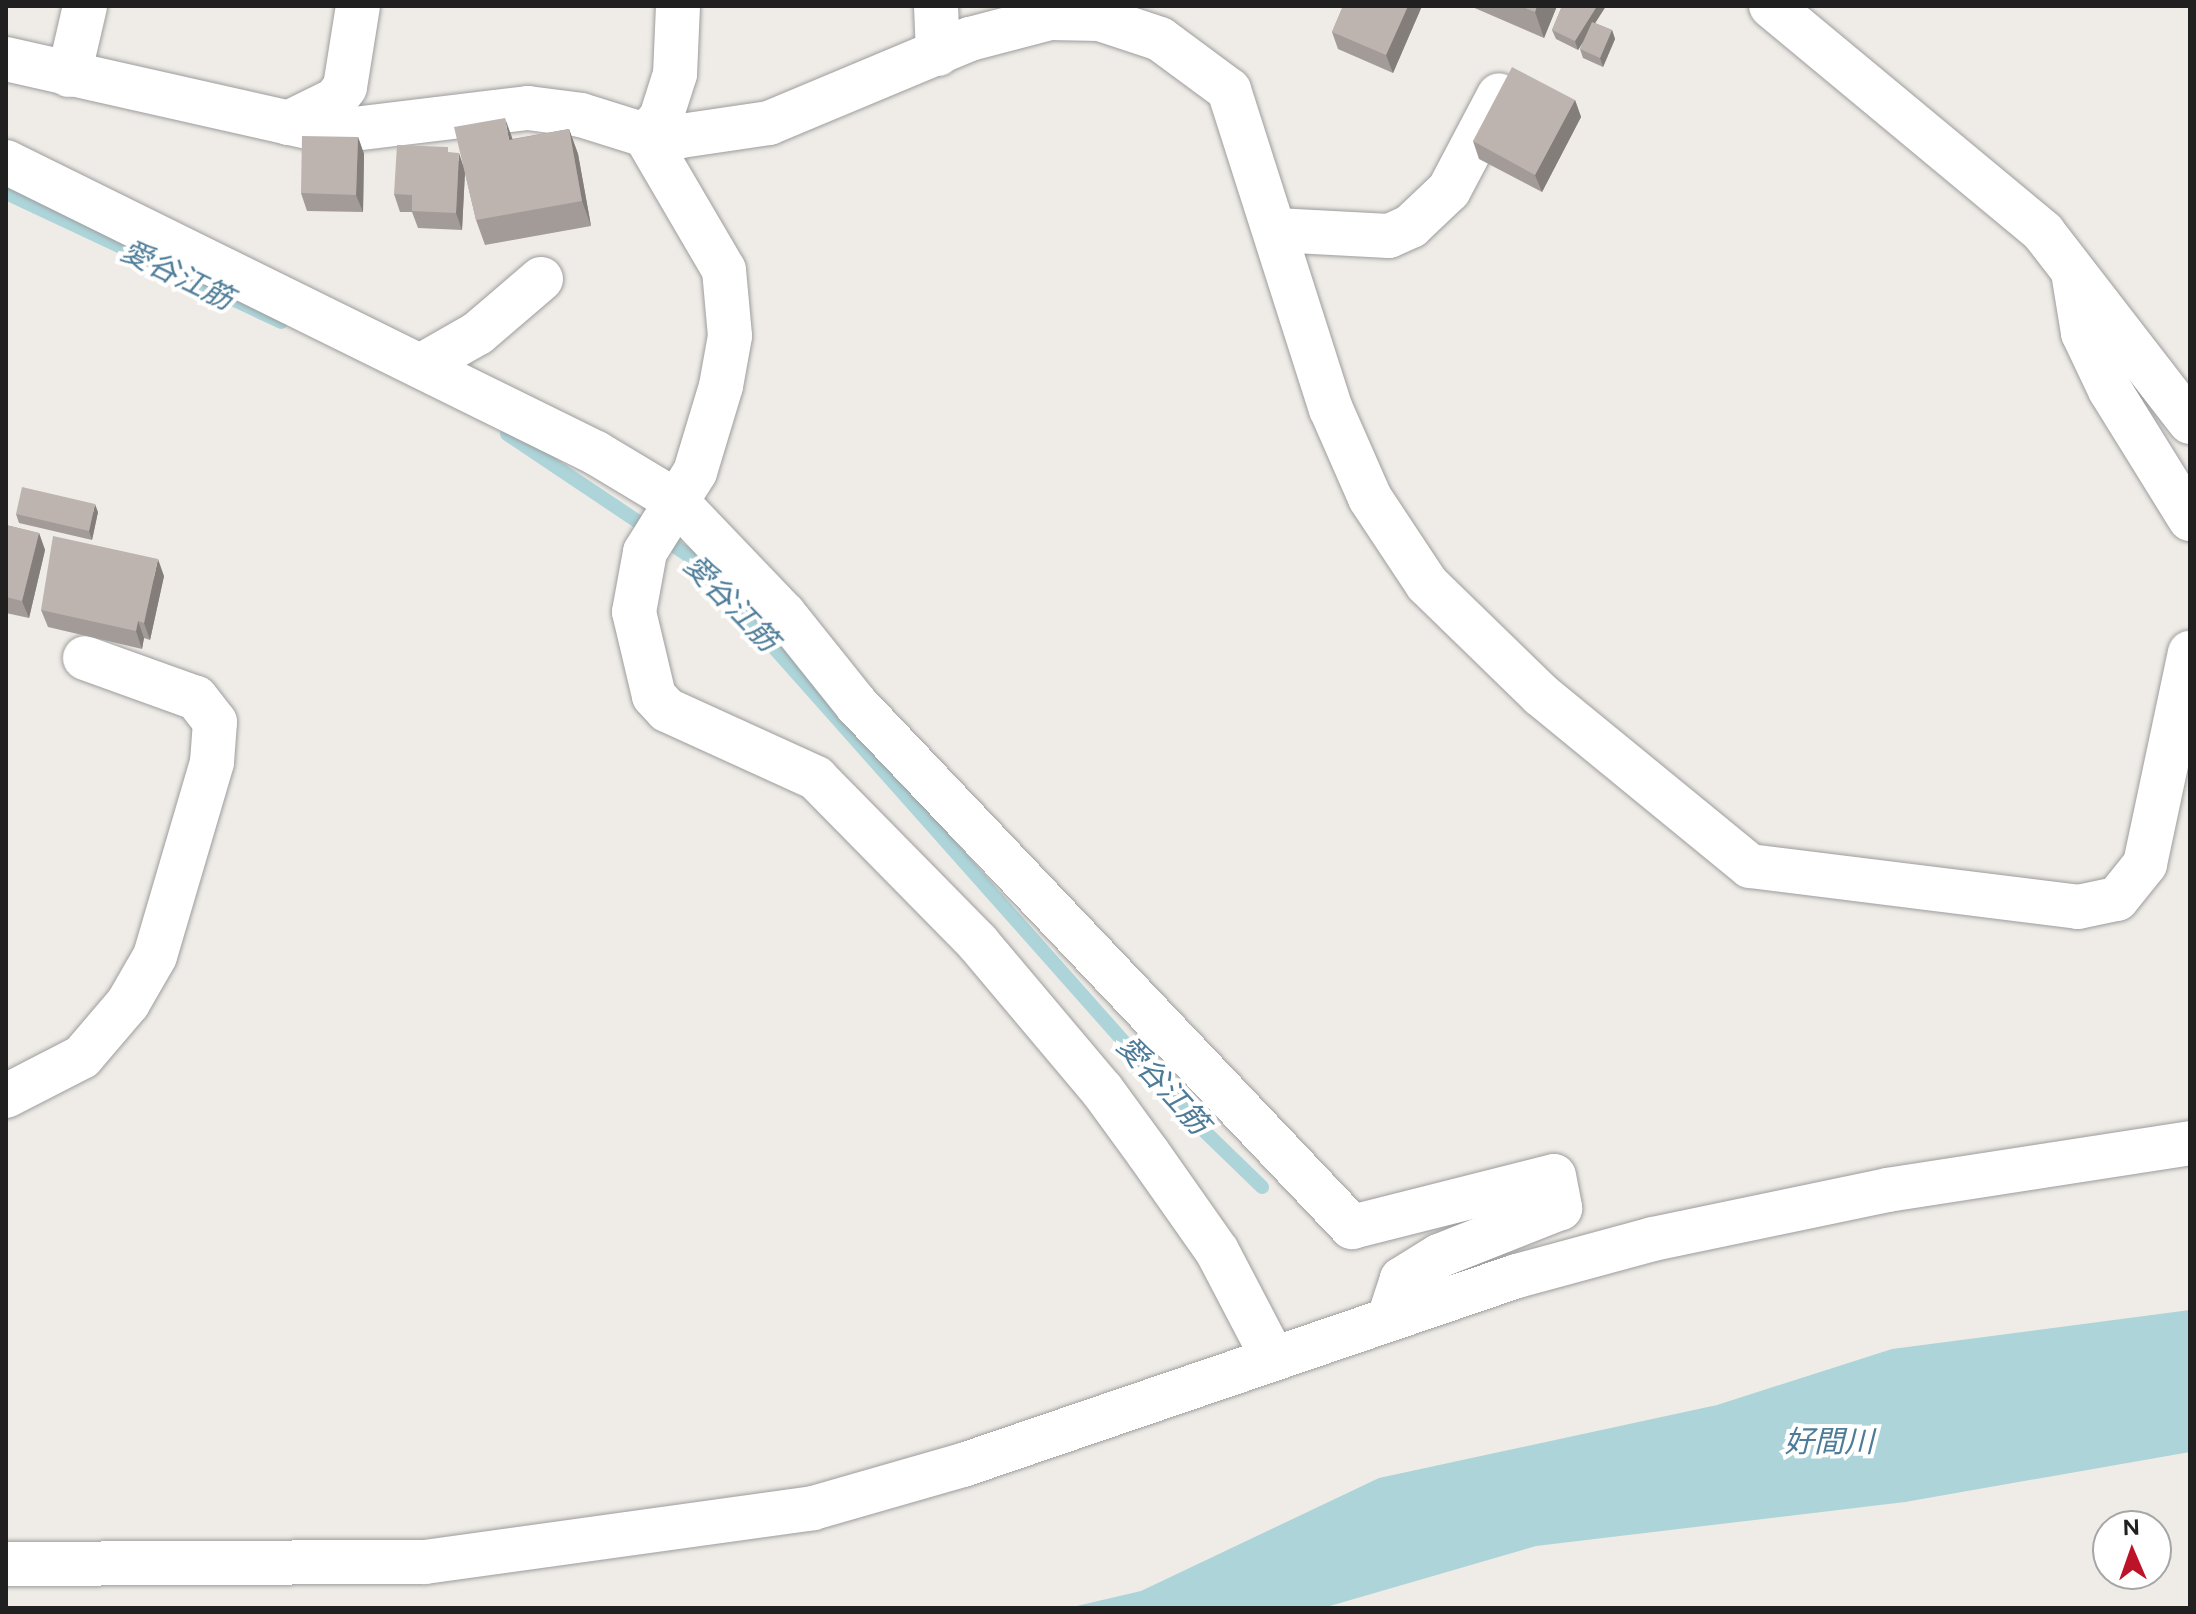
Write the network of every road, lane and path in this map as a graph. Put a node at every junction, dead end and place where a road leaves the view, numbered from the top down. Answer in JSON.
{"nodes":[{"id":1,"x":85,"y":6,"type":"edge"},
{"id":2,"x":358,"y":6,"type":"edge"},
{"id":3,"x":678,"y":6,"type":"edge"},
{"id":4,"x":936,"y":6,"type":"edge"},
{"id":5,"x":1771,"y":6,"type":"edge"},
{"id":6,"x":1050,"y":12,"type":"edge"},
{"id":7,"x":938,"y":54,"type":"junction"},
{"id":8,"x":6,"y":59,"type":"edge"},
{"id":9,"x":69,"y":75,"type":"junction"},
{"id":10,"x":1499,"y":95,"type":"edge"},
{"id":11,"x":288,"y":123,"type":"junction"},
{"id":12,"x":645,"y":135,"type":"junction"},
{"id":13,"x":6,"y":162,"type":"edge"},
{"id":14,"x":1276,"y":230,"type":"junction"},
{"id":15,"x":2073,"y":272,"type":"junction"},
{"id":16,"x":541,"y":279,"type":"dead end"},
{"id":17,"x":422,"y":365,"type":"junction"},
{"id":18,"x":2190,"y":422,"type":"edge"},
{"id":19,"x":676,"y":501,"type":"junction"},
{"id":20,"x":2190,"y":519,"type":"edge"},
{"id":21,"x":2190,"y":653,"type":"edge"},
{"id":22,"x":85,"y":658,"type":"dead end"},
{"id":23,"x":6,"y":1096,"type":"edge"},
{"id":24,"x":2190,"y":1143,"type":"edge"},
{"id":25,"x":1389,"y":1318,"type":"junction"},
{"id":26,"x":1273,"y":1358,"type":"junction"},
{"id":27,"x":6,"y":1564,"type":"edge"}],
"edges":[{"from":1,"to":9,"type":"street"},
{"from":2,"to":11,"type":"street"},
{"from":3,"to":12,"type":"street"},
{"from":4,"to":7,"type":"street"},
{"from":5,"to":15,"type":"street"},
{"from":6,"to":7,"type":"street"},
{"from":6,"to":14,"type":"street"},
{"from":7,"to":12,"type":"street"},
{"from":8,"to":9,"type":"street"},
{"from":9,"to":11,"type":"street"},
{"from":10,"to":14,"type":"street"},
{"from":11,"to":12,"type":"street"},
{"from":12,"to":19,"type":"street"},
{"from":13,"to":17,"type":"street"},
{"from":14,"to":21,"type":"street"},
{"from":15,"to":18,"type":"street"},
{"from":15,"to":20,"type":"street"},
{"from":16,"to":17,"type":"street"},
{"from":17,"to":19,"type":"street"},
{"from":19,"to":25,"type":"street"},
{"from":19,"to":26,"type":"street"},
{"from":22,"to":23,"type":"street"},
{"from":24,"to":25,"type":"street"},
{"from":25,"to":26,"type":"street"},
{"from":26,"to":27,"type":"street"}]}
